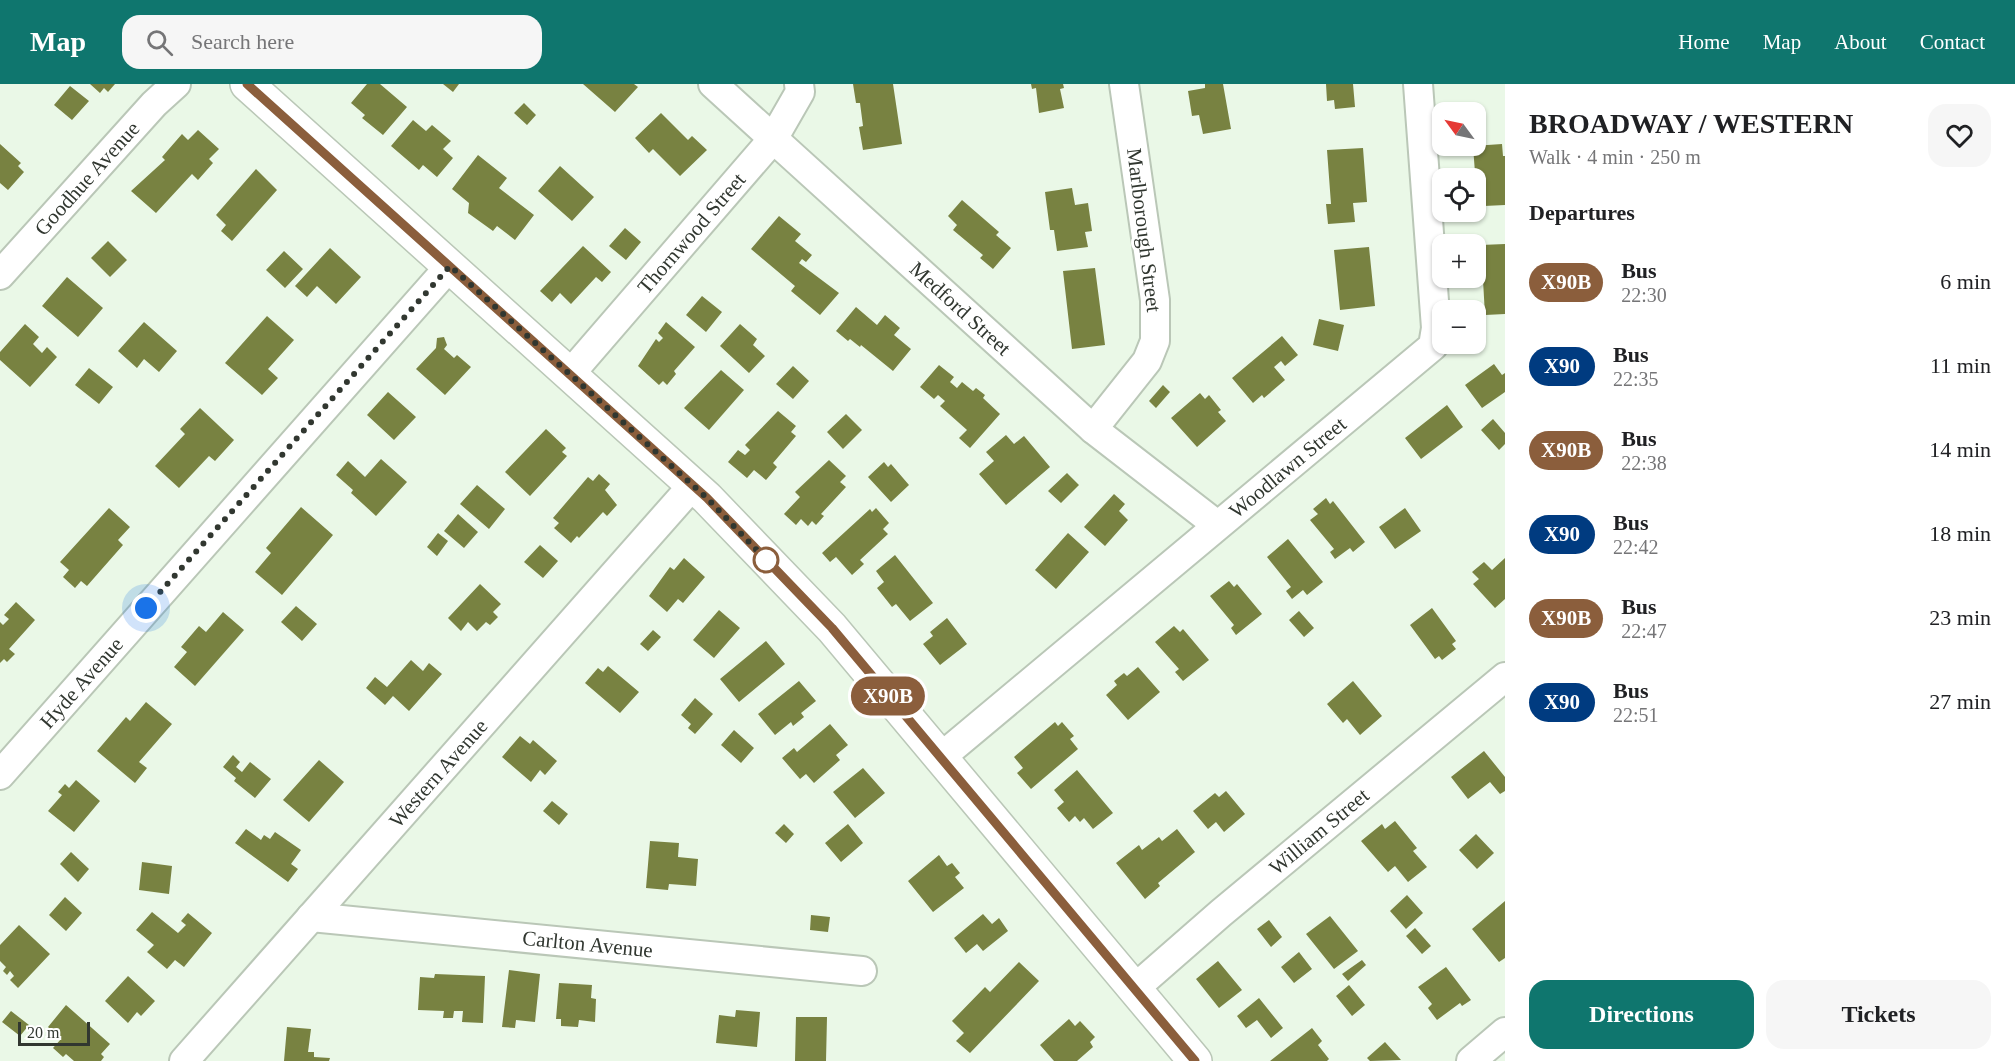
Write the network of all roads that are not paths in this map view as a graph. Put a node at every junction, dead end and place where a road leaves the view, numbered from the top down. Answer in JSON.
{"nodes":[{"id":1,"x":176,"y":84,"type":"edge"},
{"id":2,"x":247,"y":84,"type":"edge"},
{"id":3,"x":713,"y":84,"type":"edge"},
{"id":4,"x":799,"y":84,"type":"edge"},
{"id":5,"x":1124,"y":84,"type":"edge"},
{"id":6,"x":1418,"y":84,"type":"edge"},
{"id":7,"x":773,"y":139,"type":"junction"},
{"id":8,"x":450,"y":266,"type":"junction"},
{"id":9,"x":0,"y":275,"type":"edge"},
{"id":10,"x":570,"y":374,"type":"junction"},
{"id":11,"x":1093,"y":429,"type":"junction"},
{"id":12,"x":693,"y":485,"type":"junction"},
{"id":13,"x":1217,"y":525,"type":"junction"},
{"id":14,"x":1505,"y":677,"type":"edge"},
{"id":15,"x":940,"y":759,"type":"junction"},
{"id":16,"x":0,"y":775,"type":"edge"},
{"id":17,"x":311,"y":917,"type":"junction"},
{"id":18,"x":862,"y":971,"type":"dead end"},
{"id":19,"x":1134,"y":989,"type":"junction"},
{"id":20,"x":1505,"y":1032,"type":"edge"},
{"id":21,"x":184,"y":1061,"type":"edge"},
{"id":22,"x":1195,"y":1061,"type":"edge"},
{"id":23,"x":1471,"y":1061,"type":"edge"}],
"edges":[{"from":1,"to":9,"type":"street","name":"Goodhue Avenue"},
{"from":2,"to":8,"type":"main road"},
{"from":3,"to":7,"type":"street","name":"Medford Street"},
{"from":4,"to":7,"type":"street","name":"Thornwood Street"},
{"from":5,"to":11,"type":"street","name":"Marlborough Street"},
{"from":6,"to":13,"type":"street","name":"Woodlawn Street"},
{"from":7,"to":10,"type":"street","name":"Thornwood Street"},
{"from":7,"to":11,"type":"street","name":"Medford Street"},
{"from":8,"to":10,"type":"main road"},
{"from":8,"to":16,"type":"street","name":"Hyde Avenue"},
{"from":10,"to":12,"type":"main road"},
{"from":11,"to":13,"type":"street","name":"Medford Street"},
{"from":12,"to":15,"type":"main road"},
{"from":12,"to":17,"type":"street","name":"Western Avenue"},
{"from":13,"to":15,"type":"street","name":"Woodlawn Street"},
{"from":14,"to":19,"type":"street","name":"William Street"},
{"from":15,"to":19,"type":"main road"},
{"from":17,"to":18,"type":"street","name":"Carlton Avenue"},
{"from":17,"to":21,"type":"street","name":"Western Avenue"},
{"from":19,"to":22,"type":"main road"},
{"from":20,"to":23,"type":"street"}]}
